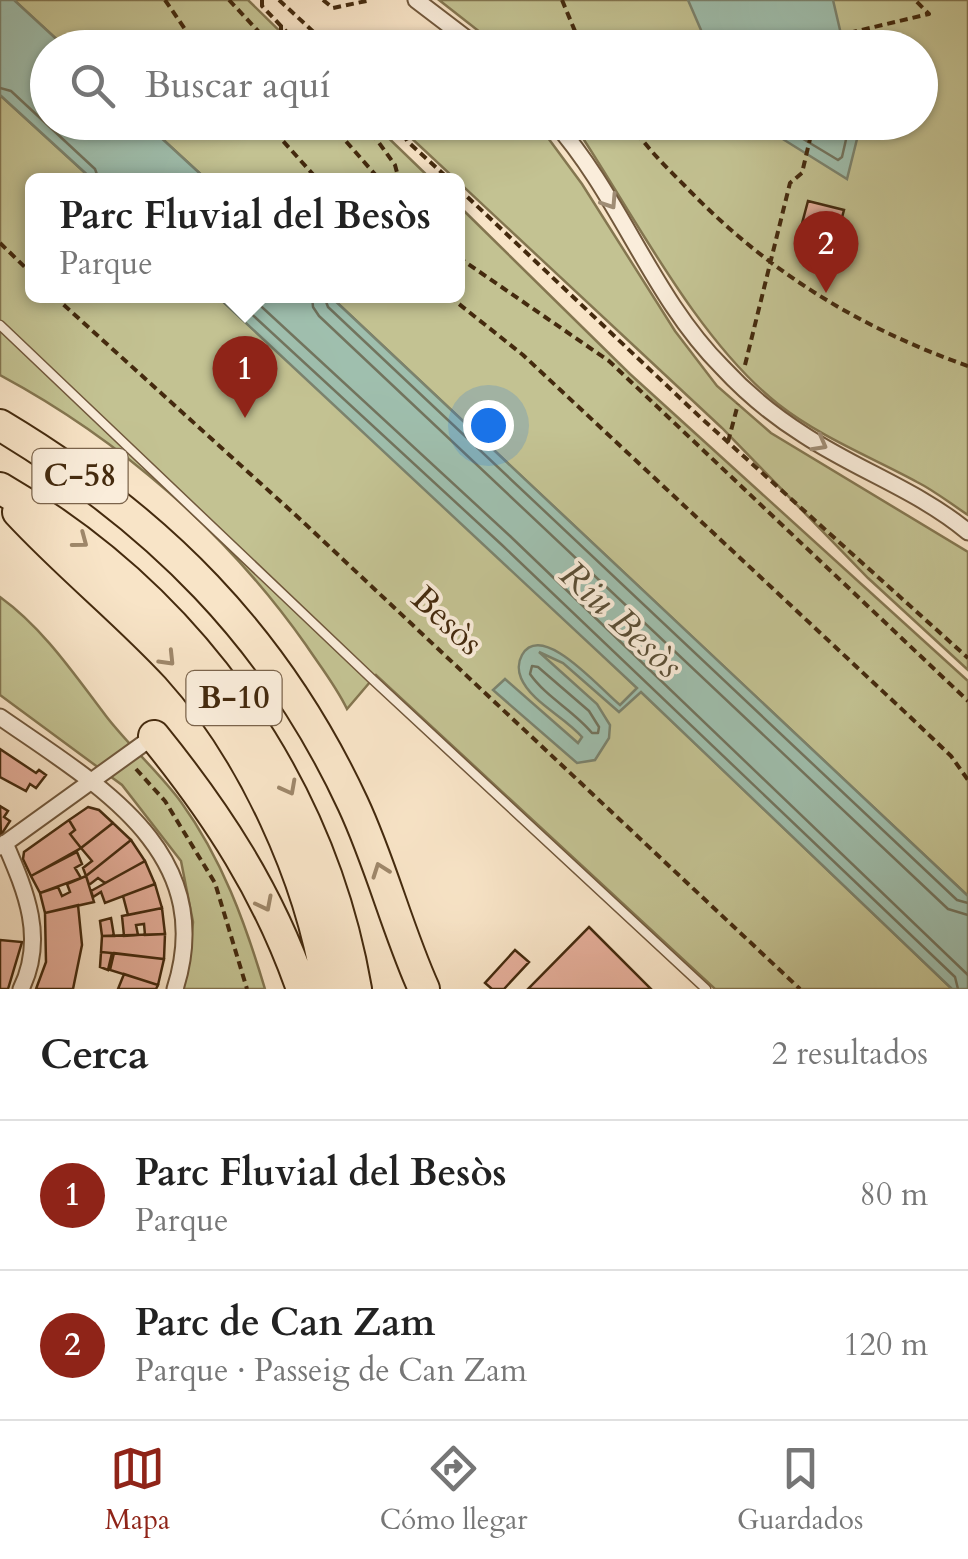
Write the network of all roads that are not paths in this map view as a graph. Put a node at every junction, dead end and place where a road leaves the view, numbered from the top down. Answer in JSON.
{"nodes":[{"id":1,"x":416,"y":0,"type":"edge"},
{"id":2,"x":455,"y":30,"type":"edge"},
{"id":3,"x":567,"y":140,"type":"edge"},
{"id":4,"x":0,"y":325,"type":"edge"},
{"id":5,"x":0,"y":425,"type":"edge"},
{"id":6,"x":0,"y":490,"type":"edge"},
{"id":7,"x":968,"y":532,"type":"edge"},
{"id":8,"x":0,"y":717,"type":"edge"},
{"id":9,"x":154,"y":736,"type":"joint"},
{"id":10,"x":92,"y":781,"type":"junction"},
{"id":11,"x":2,"y":845,"type":"edge"},
{"id":12,"x":418,"y":980,"type":"edge"},
{"id":13,"x":21,"y":989,"type":"edge"},
{"id":14,"x":174,"y":989,"type":"edge"},
{"id":15,"x":302,"y":989,"type":"edge"},
{"id":16,"x":328,"y":989,"type":"edge"},
{"id":17,"x":356,"y":989,"type":"edge"},
{"id":18,"x":706,"y":989,"type":"edge"}],
"edges":[{"from":1,"to":2,"type":"street"},
{"from":3,"to":7,"type":"street","one_way":true},
{"from":4,"to":18,"type":"lane"},
{"from":12,"to":5,"type":"highway","number":"C-58","one_way":true},
{"from":6,"to":16,"type":"highway","one_way":true},
{"from":6,"to":17,"type":"highway","number":"B-10","one_way":true},
{"from":8,"to":10,"type":"street"},
{"from":9,"to":10,"type":"street"},
{"from":9,"to":15,"type":"highway","one_way":true},
{"from":10,"to":11,"type":"street"},
{"from":10,"to":14,"type":"street"},
{"from":11,"to":13,"type":"street"}]}
